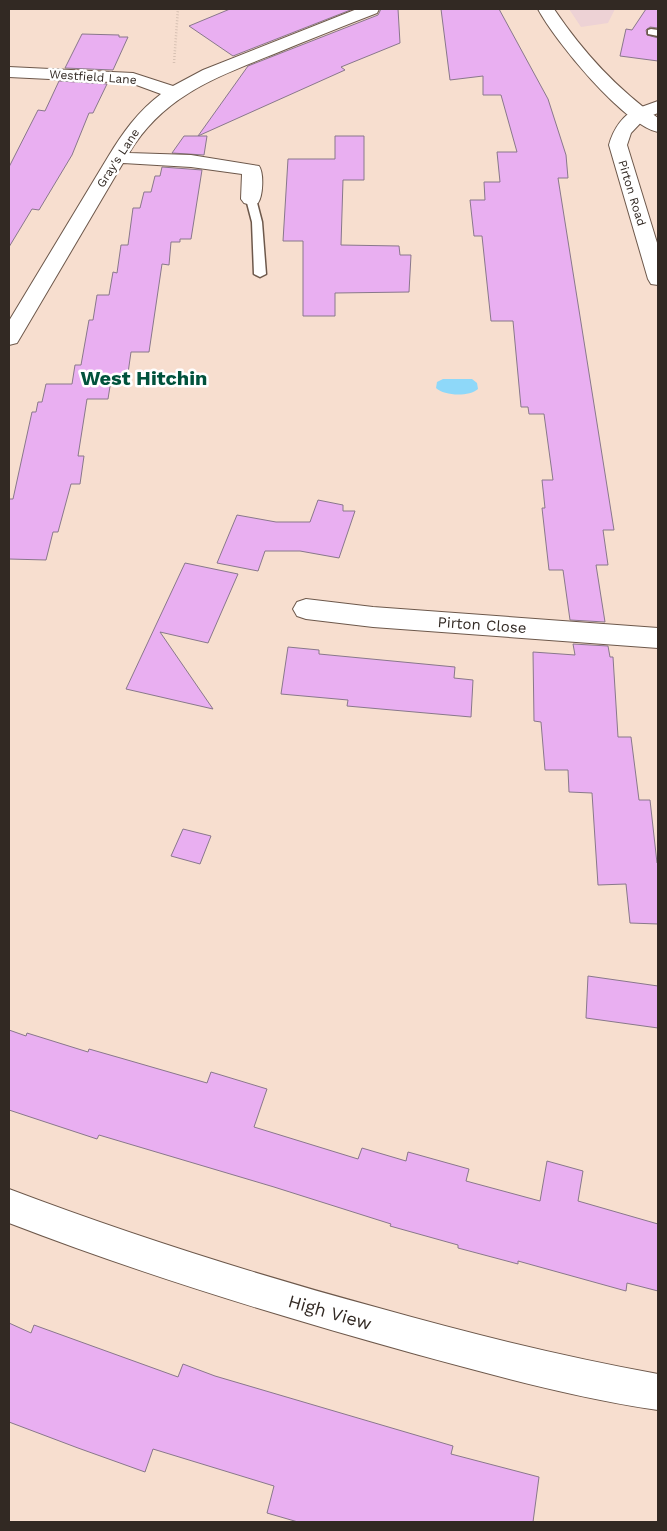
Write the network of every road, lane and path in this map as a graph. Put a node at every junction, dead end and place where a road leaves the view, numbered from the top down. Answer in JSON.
{"nodes":[{"id":1,"x":178,"y":9,"type":"edge"},
{"id":2,"x":546,"y":9,"type":"edge"},
{"id":3,"x":364,"y":10,"type":"edge"},
{"id":4,"x":9,"y":72,"type":"edge"},
{"id":5,"x":179,"y":89,"type":"junction"},
{"id":6,"x":658,"y":106,"type":"edge"},
{"id":7,"x":640,"y":114,"type":"junction"},
{"id":8,"x":658,"y":126,"type":"edge"},
{"id":9,"x":117,"y":158,"type":"junction"},
{"id":10,"x":251,"y":199,"type":"joint"},
{"id":11,"x":260,"y":274,"type":"dead end"},
{"id":12,"x":658,"y":279,"type":"edge"},
{"id":13,"x":9,"y":338,"type":"edge"},
{"id":14,"x":306,"y":609,"type":"dead end"},
{"id":15,"x":658,"y":638,"type":"edge"},
{"id":16,"x":9,"y":1206,"type":"edge"},
{"id":17,"x":658,"y":1392,"type":"edge"}],
"edges":[{"from":1,"to":5,"type":"path"},
{"from":2,"to":7,"type":"street"},
{"from":3,"to":5,"type":"street","name":"Gray's Lane"},
{"from":4,"to":5,"type":"street","name":"Westfield Lane"},
{"from":5,"to":9,"type":"street","name":"Gray's Lane"},
{"from":6,"to":7,"type":"street","name":"Pirton Road"},
{"from":7,"to":8,"type":"street"},
{"from":7,"to":12,"type":"street","name":"Pirton Road"},
{"from":9,"to":10,"type":"street"},
{"from":9,"to":13,"type":"street","name":"Gray's Lane"},
{"from":10,"to":11,"type":"lane"},
{"from":14,"to":15,"type":"street","name":"Pirton Close"},
{"from":16,"to":17,"type":"street","name":"High View"}]}
